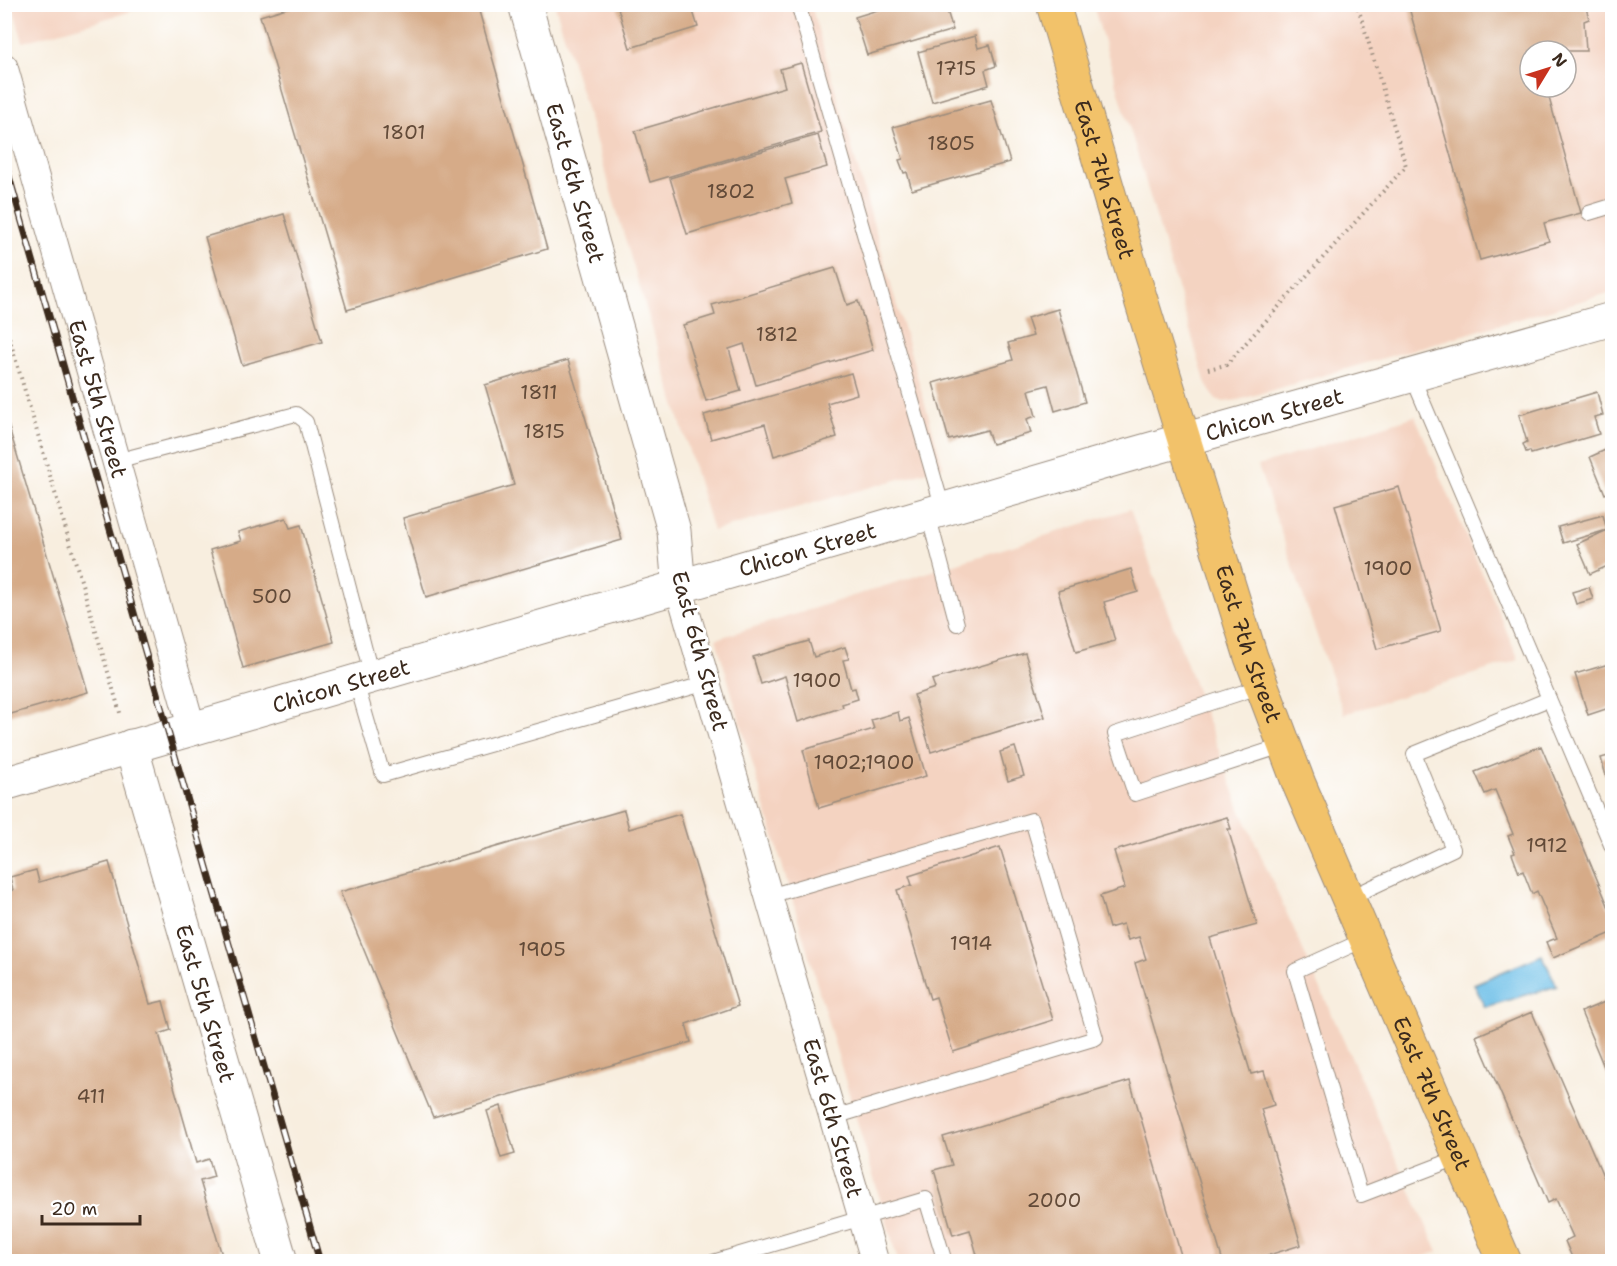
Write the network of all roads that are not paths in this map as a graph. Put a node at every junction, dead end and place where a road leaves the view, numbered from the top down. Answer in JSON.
{"nodes":[{"id":1,"x":525,"y":4,"type":"edge"},
{"id":2,"x":798,"y":4,"type":"edge"},
{"id":3,"x":1053,"y":4,"type":"edge"},
{"id":4,"x":4,"y":67,"type":"edge"},
{"id":5,"x":1612,"y":206,"type":"edge"},
{"id":6,"x":1589,"y":213,"type":"dead end"},
{"id":7,"x":1612,"y":319,"type":"edge"},
{"id":8,"x":1412,"y":376,"type":"junction"},
{"id":9,"x":1184,"y":440,"type":"junction"},
{"id":10,"x":116,"y":461,"type":"junction"},
{"id":11,"x":936,"y":511,"type":"junction"},
{"id":12,"x":679,"y":588,"type":"junction"},
{"id":13,"x":957,"y":624,"type":"dead end"},
{"id":14,"x":364,"y":679,"type":"junction"},
{"id":15,"x":707,"y":683,"type":"junction"},
{"id":16,"x":1262,"y":686,"type":"junction"},
{"id":17,"x":1549,"y":699,"type":"junction"},
{"id":18,"x":192,"y":729,"type":"junction"},
{"id":19,"x":1285,"y":745,"type":"junction"},
{"id":20,"x":130,"y":746,"type":"junction"},
{"id":21,"x":4,"y":784,"type":"edge"},
{"id":22,"x":1612,"y":846,"type":"edge"},
{"id":23,"x":770,"y":896,"type":"junction"},
{"id":24,"x":1349,"y":898,"type":"junction"},
{"id":25,"x":1366,"y":939,"type":"junction"},
{"id":26,"x":834,"y":1117,"type":"junction"},
{"id":27,"x":1460,"y":1157,"type":"junction"},
{"id":28,"x":862,"y":1217,"type":"junction"},
{"id":29,"x":281,"y":1262,"type":"edge"},
{"id":30,"x":713,"y":1262,"type":"edge"},
{"id":31,"x":876,"y":1262,"type":"edge"},
{"id":32,"x":945,"y":1262,"type":"edge"},
{"id":33,"x":1505,"y":1262,"type":"edge"}],
"edges":[{"from":1,"to":12,"type":"street","name":"East 6th Street"},
{"from":2,"to":11,"type":"lane"},
{"from":3,"to":9,"type":"main road","name":"East 7th Street"},
{"from":4,"to":10,"type":"street","name":"East 5th Street"},
{"from":5,"to":6,"type":"lane"},
{"from":7,"to":8,"type":"street","name":"Chicon Street"},
{"from":8,"to":9,"type":"street","name":"Chicon Street"},
{"from":8,"to":17,"type":"lane"},
{"from":9,"to":11,"type":"street","name":"Chicon Street"},
{"from":9,"to":16,"type":"main road","name":"East 7th Street"},
{"from":10,"to":14,"type":"lane"},
{"from":10,"to":18,"type":"street","name":"East 5th Street"},
{"from":11,"to":12,"type":"street","name":"Chicon Street"},
{"from":11,"to":13,"type":"lane"},
{"from":12,"to":14,"type":"street","name":"Chicon Street"},
{"from":12,"to":15,"type":"street","name":"East 6th Street"},
{"from":14,"to":15,"type":"lane"},
{"from":14,"to":18,"type":"street","name":"Chicon Street"},
{"from":15,"to":23,"type":"street","name":"East 6th Street"},
{"from":16,"to":19,"type":"main road","name":"East 7th Street"},
{"from":16,"to":19,"type":"lane"},
{"from":17,"to":22,"type":"lane"},
{"from":17,"to":24,"type":"lane"},
{"from":18,"to":20,"type":"street","name":"Chicon Street"},
{"from":19,"to":24,"type":"main road","name":"East 7th Street"},
{"from":20,"to":21,"type":"street","name":"Chicon Street"},
{"from":20,"to":29,"type":"street","name":"East 5th Street"},
{"from":23,"to":26,"type":"street","name":"East 6th Street"},
{"from":23,"to":26,"type":"lane"},
{"from":24,"to":25,"type":"main road","name":"East 7th Street"},
{"from":25,"to":27,"type":"main road","name":"East 7th Street"},
{"from":25,"to":27,"type":"lane"},
{"from":26,"to":28,"type":"street","name":"East 6th Street"},
{"from":27,"to":33,"type":"main road","name":"East 7th Street"},
{"from":28,"to":30,"type":"lane"},
{"from":28,"to":31,"type":"street","name":"East 6th Street"},
{"from":28,"to":32,"type":"lane"}]}
